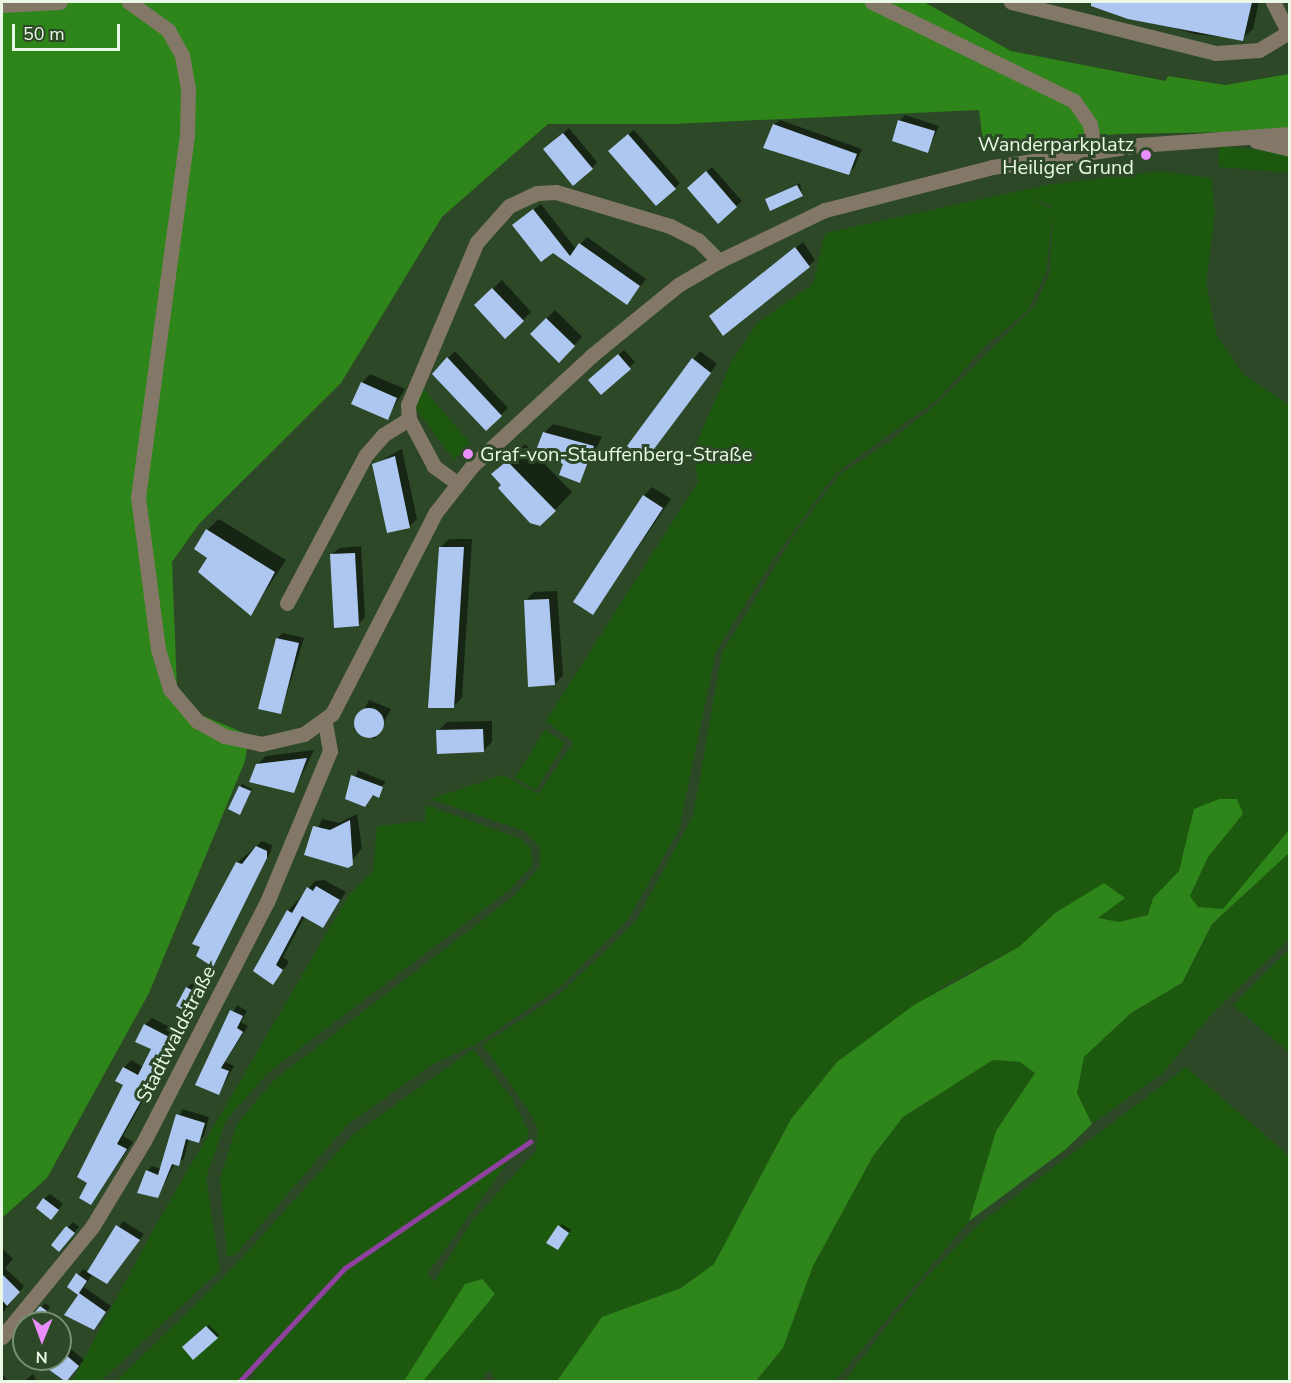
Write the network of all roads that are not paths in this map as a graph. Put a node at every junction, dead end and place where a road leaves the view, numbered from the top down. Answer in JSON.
{"nodes":[{"id":1,"x":60,"y":2,"type":"edge"},
{"id":2,"x":129,"y":2,"type":"edge"},
{"id":3,"x":873,"y":2,"type":"edge"},
{"id":4,"x":1011,"y":2,"type":"edge"},
{"id":5,"x":1273,"y":2,"type":"edge"},
{"id":6,"x":2,"y":5,"type":"edge"},
{"id":7,"x":1288,"y":34,"type":"edge"},
{"id":8,"x":1290,"y":134,"type":"edge"},
{"id":9,"x":1256,"y":141,"type":"junction"},
{"id":10,"x":1290,"y":149,"type":"edge"},
{"id":11,"x":1095,"y":151,"type":"junction"},
{"id":12,"x":719,"y":261,"type":"junction"},
{"id":13,"x":409,"y":419,"type":"junction"},
{"id":14,"x":457,"y":483,"type":"junction"},
{"id":15,"x":287,"y":603,"type":"dead end"},
{"id":16,"x":325,"y":722,"type":"junction"},
{"id":17,"x":2,"y":1337,"type":"edge"}],
"edges":[{"from":1,"to":6,"type":"street"},
{"from":2,"to":16,"type":"street"},
{"from":3,"to":11,"type":"street"},
{"from":4,"to":7,"type":"street"},
{"from":5,"to":7,"type":"street"},
{"from":8,"to":9,"type":"street"},
{"from":9,"to":10,"type":"street"},
{"from":9,"to":11,"type":"street"},
{"from":11,"to":12,"type":"street"},
{"from":12,"to":13,"type":"street"},
{"from":12,"to":14,"type":"street"},
{"from":13,"to":14,"type":"street"},
{"from":13,"to":15,"type":"street"},
{"from":14,"to":16,"type":"street"},
{"from":16,"to":17,"type":"street","name":"Stadtwaldstraße"}]}
